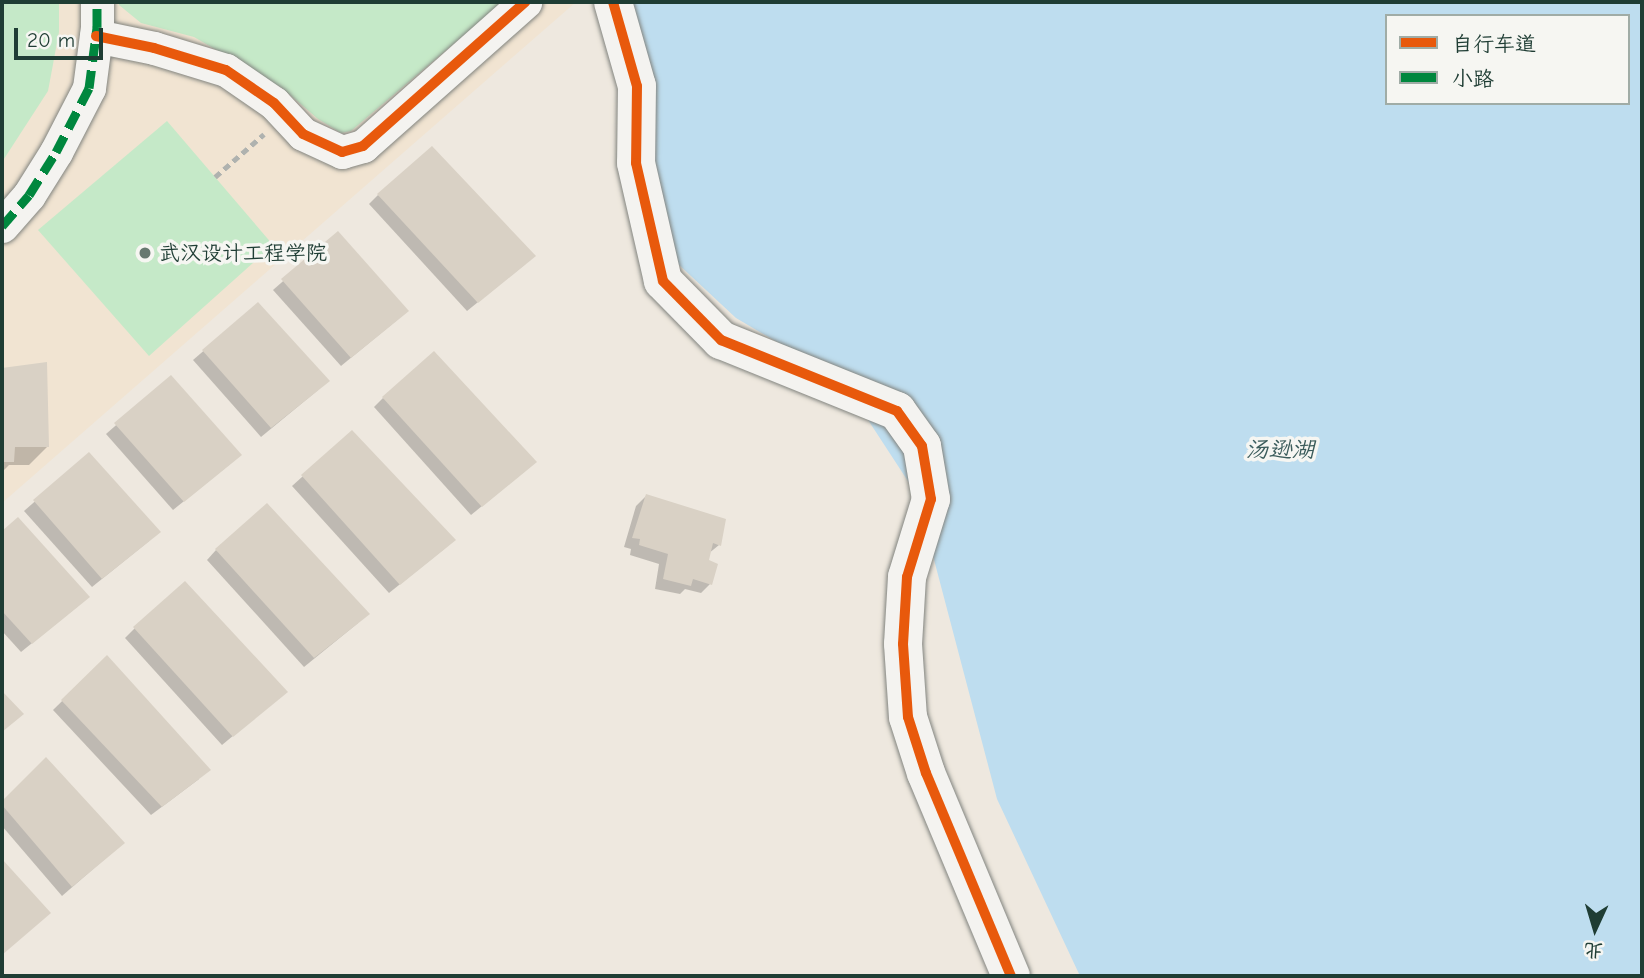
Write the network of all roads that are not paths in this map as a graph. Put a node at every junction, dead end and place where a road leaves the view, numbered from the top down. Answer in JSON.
{"nodes":[{"id":1,"x":97,"y":2,"type":"edge"},
{"id":2,"x":525,"y":2,"type":"edge"},
{"id":3,"x":613,"y":2,"type":"edge"},
{"id":4,"x":96,"y":36,"type":"junction"},
{"id":5,"x":2,"y":226,"type":"edge"},
{"id":6,"x":1011,"y":976,"type":"edge"}],
"edges":[{"from":1,"to":4,"type":"street"},
{"from":2,"to":4,"type":"street"},
{"from":3,"to":6,"type":"street"},
{"from":4,"to":5,"type":"street"}]}
